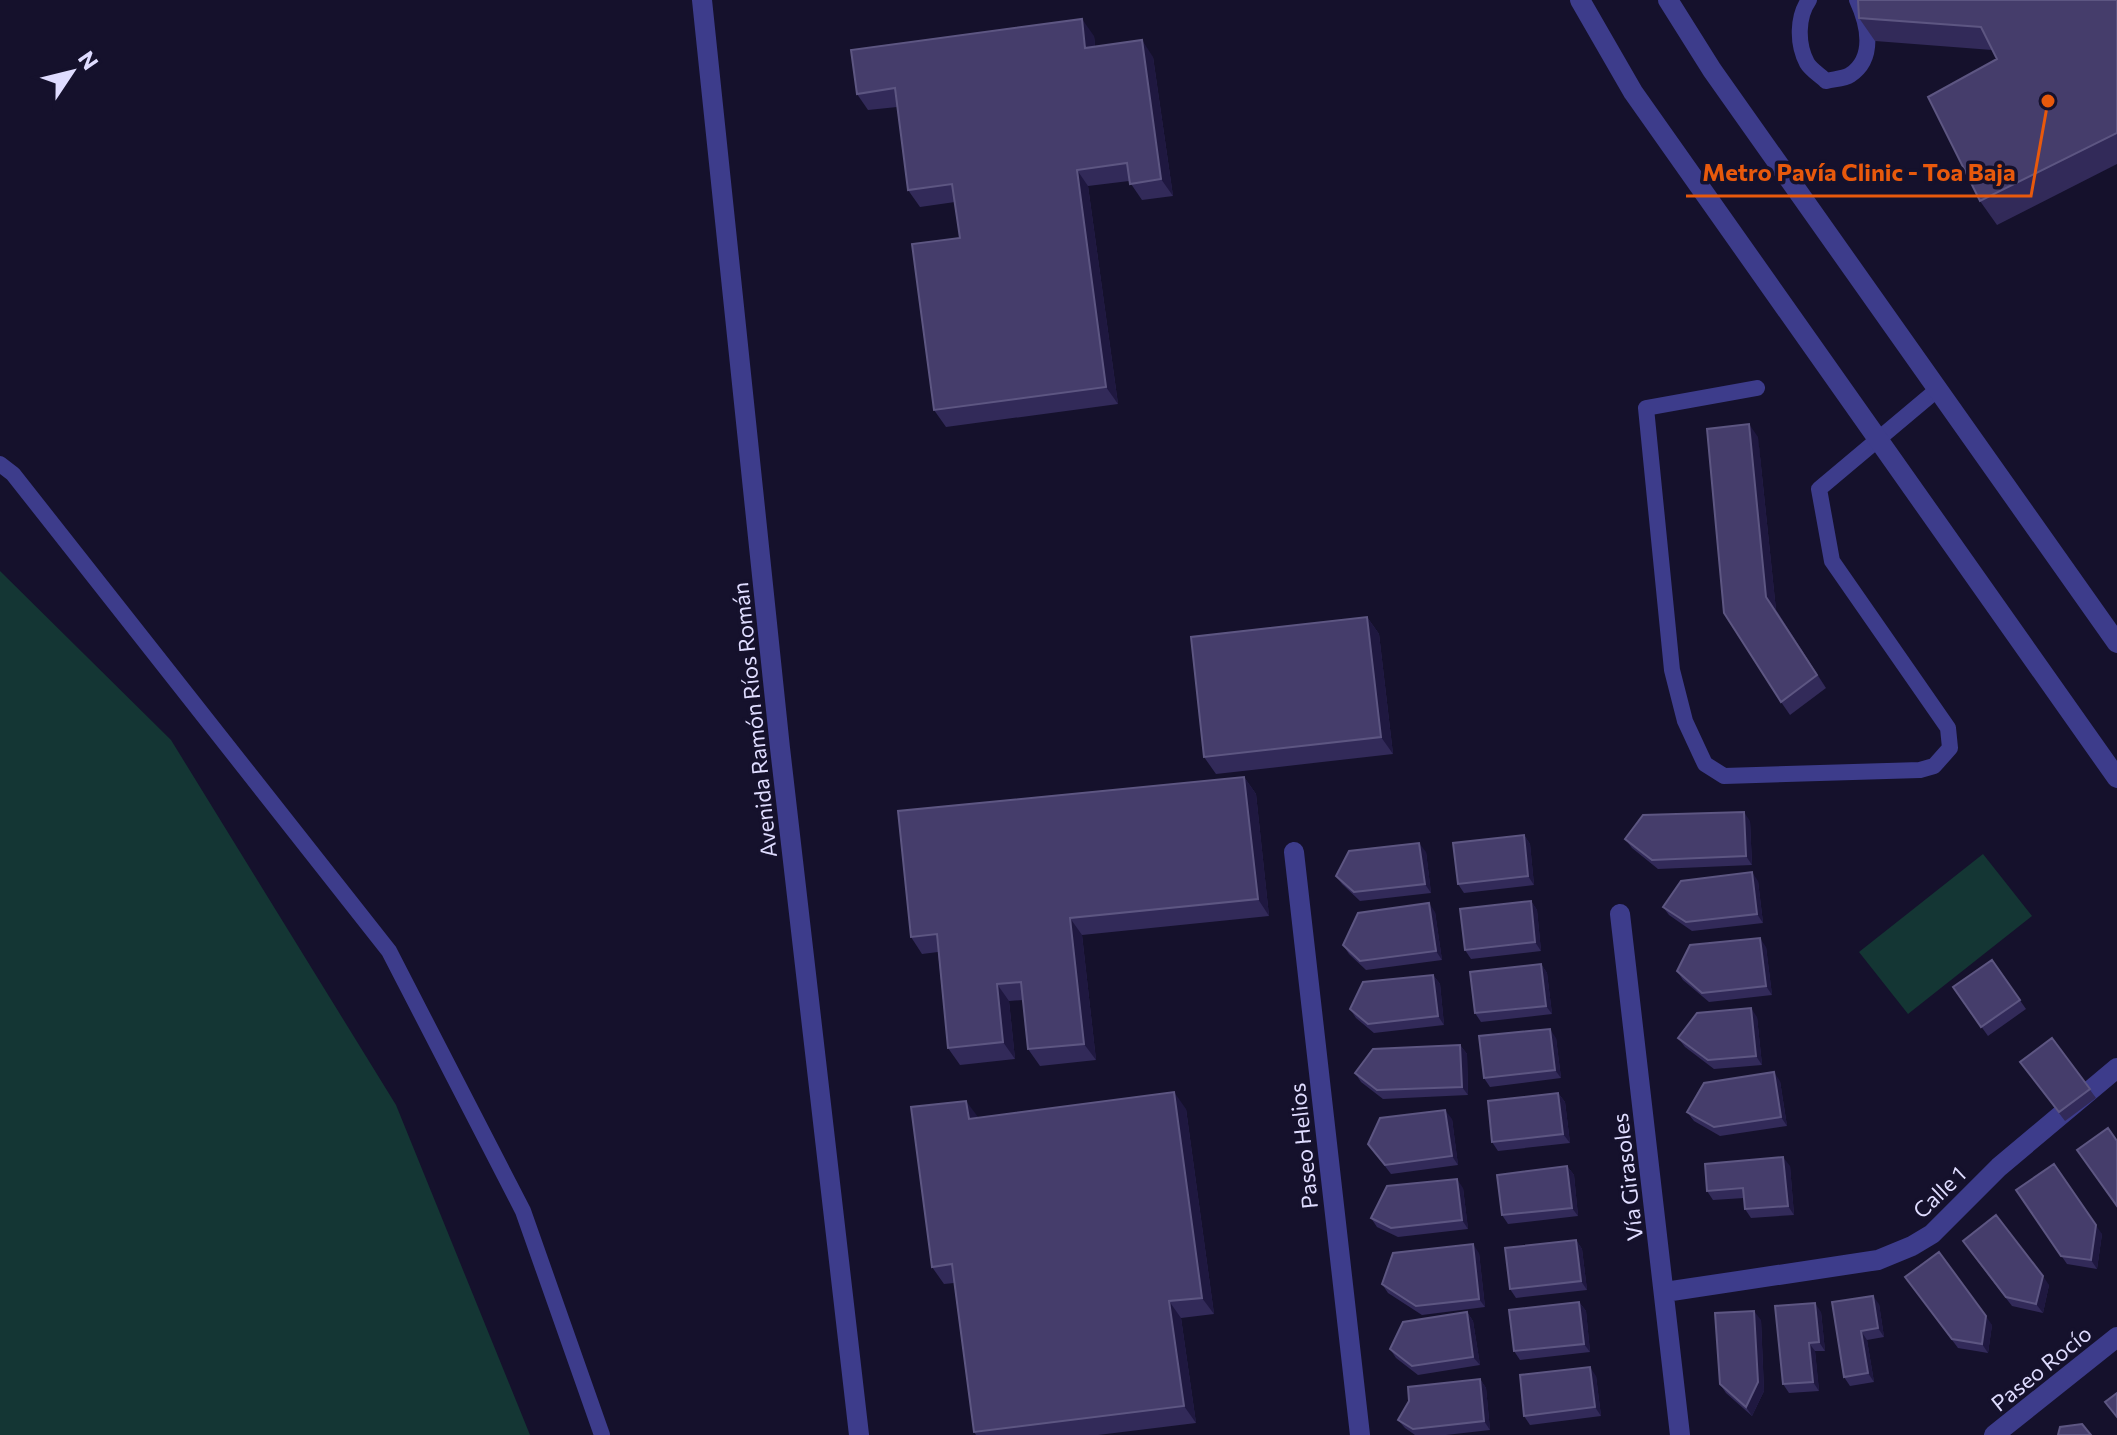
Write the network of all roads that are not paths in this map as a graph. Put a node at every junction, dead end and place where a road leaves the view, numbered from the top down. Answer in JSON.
{"nodes":[{"id":1,"x":702,"y":0,"type":"edge"},
{"id":2,"x":1580,"y":0,"type":"edge"},
{"id":3,"x":1668,"y":0,"type":"edge"},
{"id":4,"x":1809,"y":0,"type":"edge"},
{"id":5,"x":1857,"y":0,"type":"edge"},
{"id":6,"x":1757,"y":388,"type":"dead end"},
{"id":7,"x":1938,"y":389,"type":"junction"},
{"id":8,"x":1877,"y":439,"type":"junction"},
{"id":9,"x":0,"y":464,"type":"edge"},
{"id":10,"x":2117,"y":643,"type":"edge"},
{"id":11,"x":2117,"y":778,"type":"edge"},
{"id":12,"x":1294,"y":852,"type":"dead end"},
{"id":13,"x":1620,"y":914,"type":"dead end"},
{"id":14,"x":2117,"y":1068,"type":"edge"},
{"id":15,"x":1665,"y":1292,"type":"junction"},
{"id":16,"x":2117,"y":1337,"type":"edge"},
{"id":17,"x":602,"y":1435,"type":"edge"},
{"id":18,"x":859,"y":1435,"type":"edge"},
{"id":19,"x":1360,"y":1435,"type":"edge"},
{"id":20,"x":1680,"y":1435,"type":"edge"},
{"id":21,"x":1994,"y":1435,"type":"edge"}],
"edges":[{"from":1,"to":18,"type":"street","name":"Avenida Ramón Ríos Román"},
{"from":2,"to":8,"type":"street"},
{"from":3,"to":7,"type":"street"},
{"from":4,"to":5,"type":"lane"},
{"from":6,"to":8,"type":"lane"},
{"from":7,"to":8,"type":"lane"},
{"from":7,"to":10,"type":"street"},
{"from":8,"to":11,"type":"street"},
{"from":9,"to":17,"type":"lane"},
{"from":12,"to":19,"type":"street","name":"Paseo Helios"},
{"from":13,"to":15,"type":"street","name":"Vía Girasoles"},
{"from":14,"to":15,"type":"street","name":"Calle 1"},
{"from":15,"to":20,"type":"street","name":"Vía Girasoles"},
{"from":16,"to":21,"type":"street","name":"Paseo Rocío"}]}
